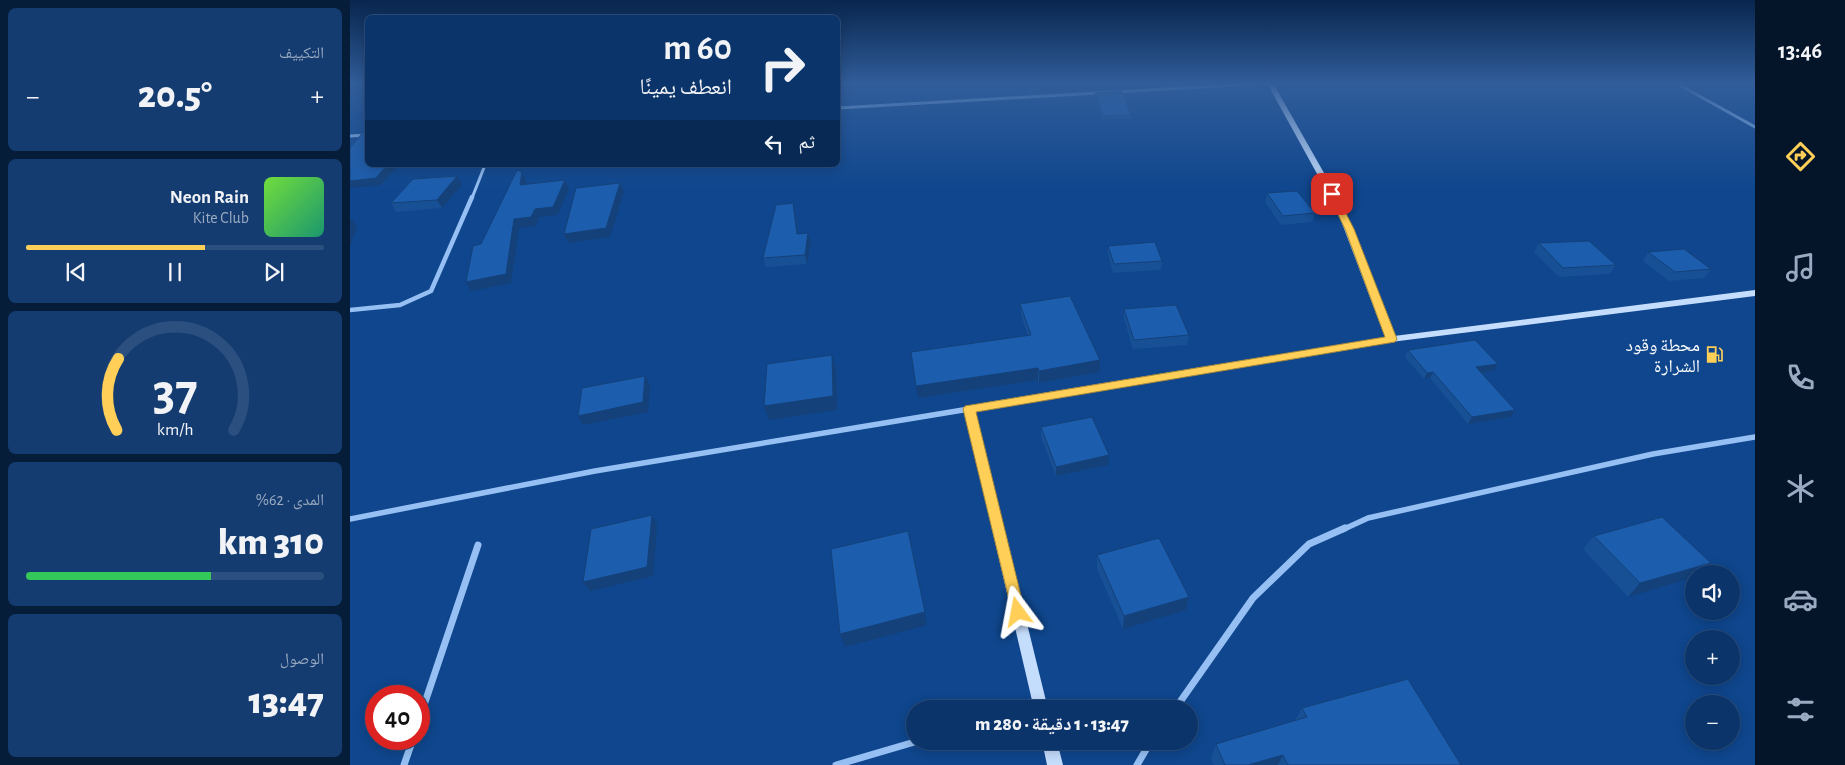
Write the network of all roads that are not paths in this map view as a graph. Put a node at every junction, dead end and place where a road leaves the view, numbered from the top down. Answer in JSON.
{"nodes":[{"id":1,"x":1290,"y":119,"type":"edge"},
{"id":2,"x":1740,"y":119,"type":"edge"},
{"id":3,"x":1755,"y":127,"type":"edge"},
{"id":4,"x":365,"y":135,"type":"edge"},
{"id":5,"x":350,"y":136,"type":"edge"},
{"id":6,"x":484,"y":167,"type":"edge"},
{"id":7,"x":1755,"y":293,"type":"edge"},
{"id":8,"x":350,"y":310,"type":"edge"},
{"id":9,"x":1391,"y":339,"type":"junction"},
{"id":10,"x":969,"y":409,"type":"junction"},
{"id":11,"x":1755,"y":437,"type":"edge"},
{"id":12,"x":350,"y":519,"type":"edge"},
{"id":13,"x":478,"y":545,"type":"dead end"},
{"id":14,"x":430,"y":687,"type":"edge"},
{"id":15,"x":1039,"y":700,"type":"edge"},
{"id":16,"x":1180,"y":700,"type":"edge"},
{"id":17,"x":906,"y":745,"type":"edge"},
{"id":18,"x":409,"y":750,"type":"edge"},
{"id":19,"x":1051,"y":750,"type":"edge"},
{"id":20,"x":1146,"y":750,"type":"edge"},
{"id":21,"x":404,"y":765,"type":"edge"},
{"id":22,"x":836,"y":765,"type":"edge"},
{"id":23,"x":1055,"y":765,"type":"edge"},
{"id":24,"x":1137,"y":765,"type":"edge"}],
"edges":[{"from":1,"to":9,"type":"street"},
{"from":2,"to":3,"type":"street"},
{"from":4,"to":5,"type":"street"},
{"from":6,"to":8,"type":"street"},
{"from":7,"to":9,"type":"street"},
{"from":9,"to":10,"type":"street"},
{"from":10,"to":12,"type":"street"},
{"from":10,"to":15,"type":"street"},
{"from":11,"to":16,"type":"street"},
{"from":13,"to":14,"type":"street"},
{"from":17,"to":22,"type":"street"},
{"from":18,"to":21,"type":"street"},
{"from":19,"to":23,"type":"street"},
{"from":20,"to":24,"type":"street"}]}
